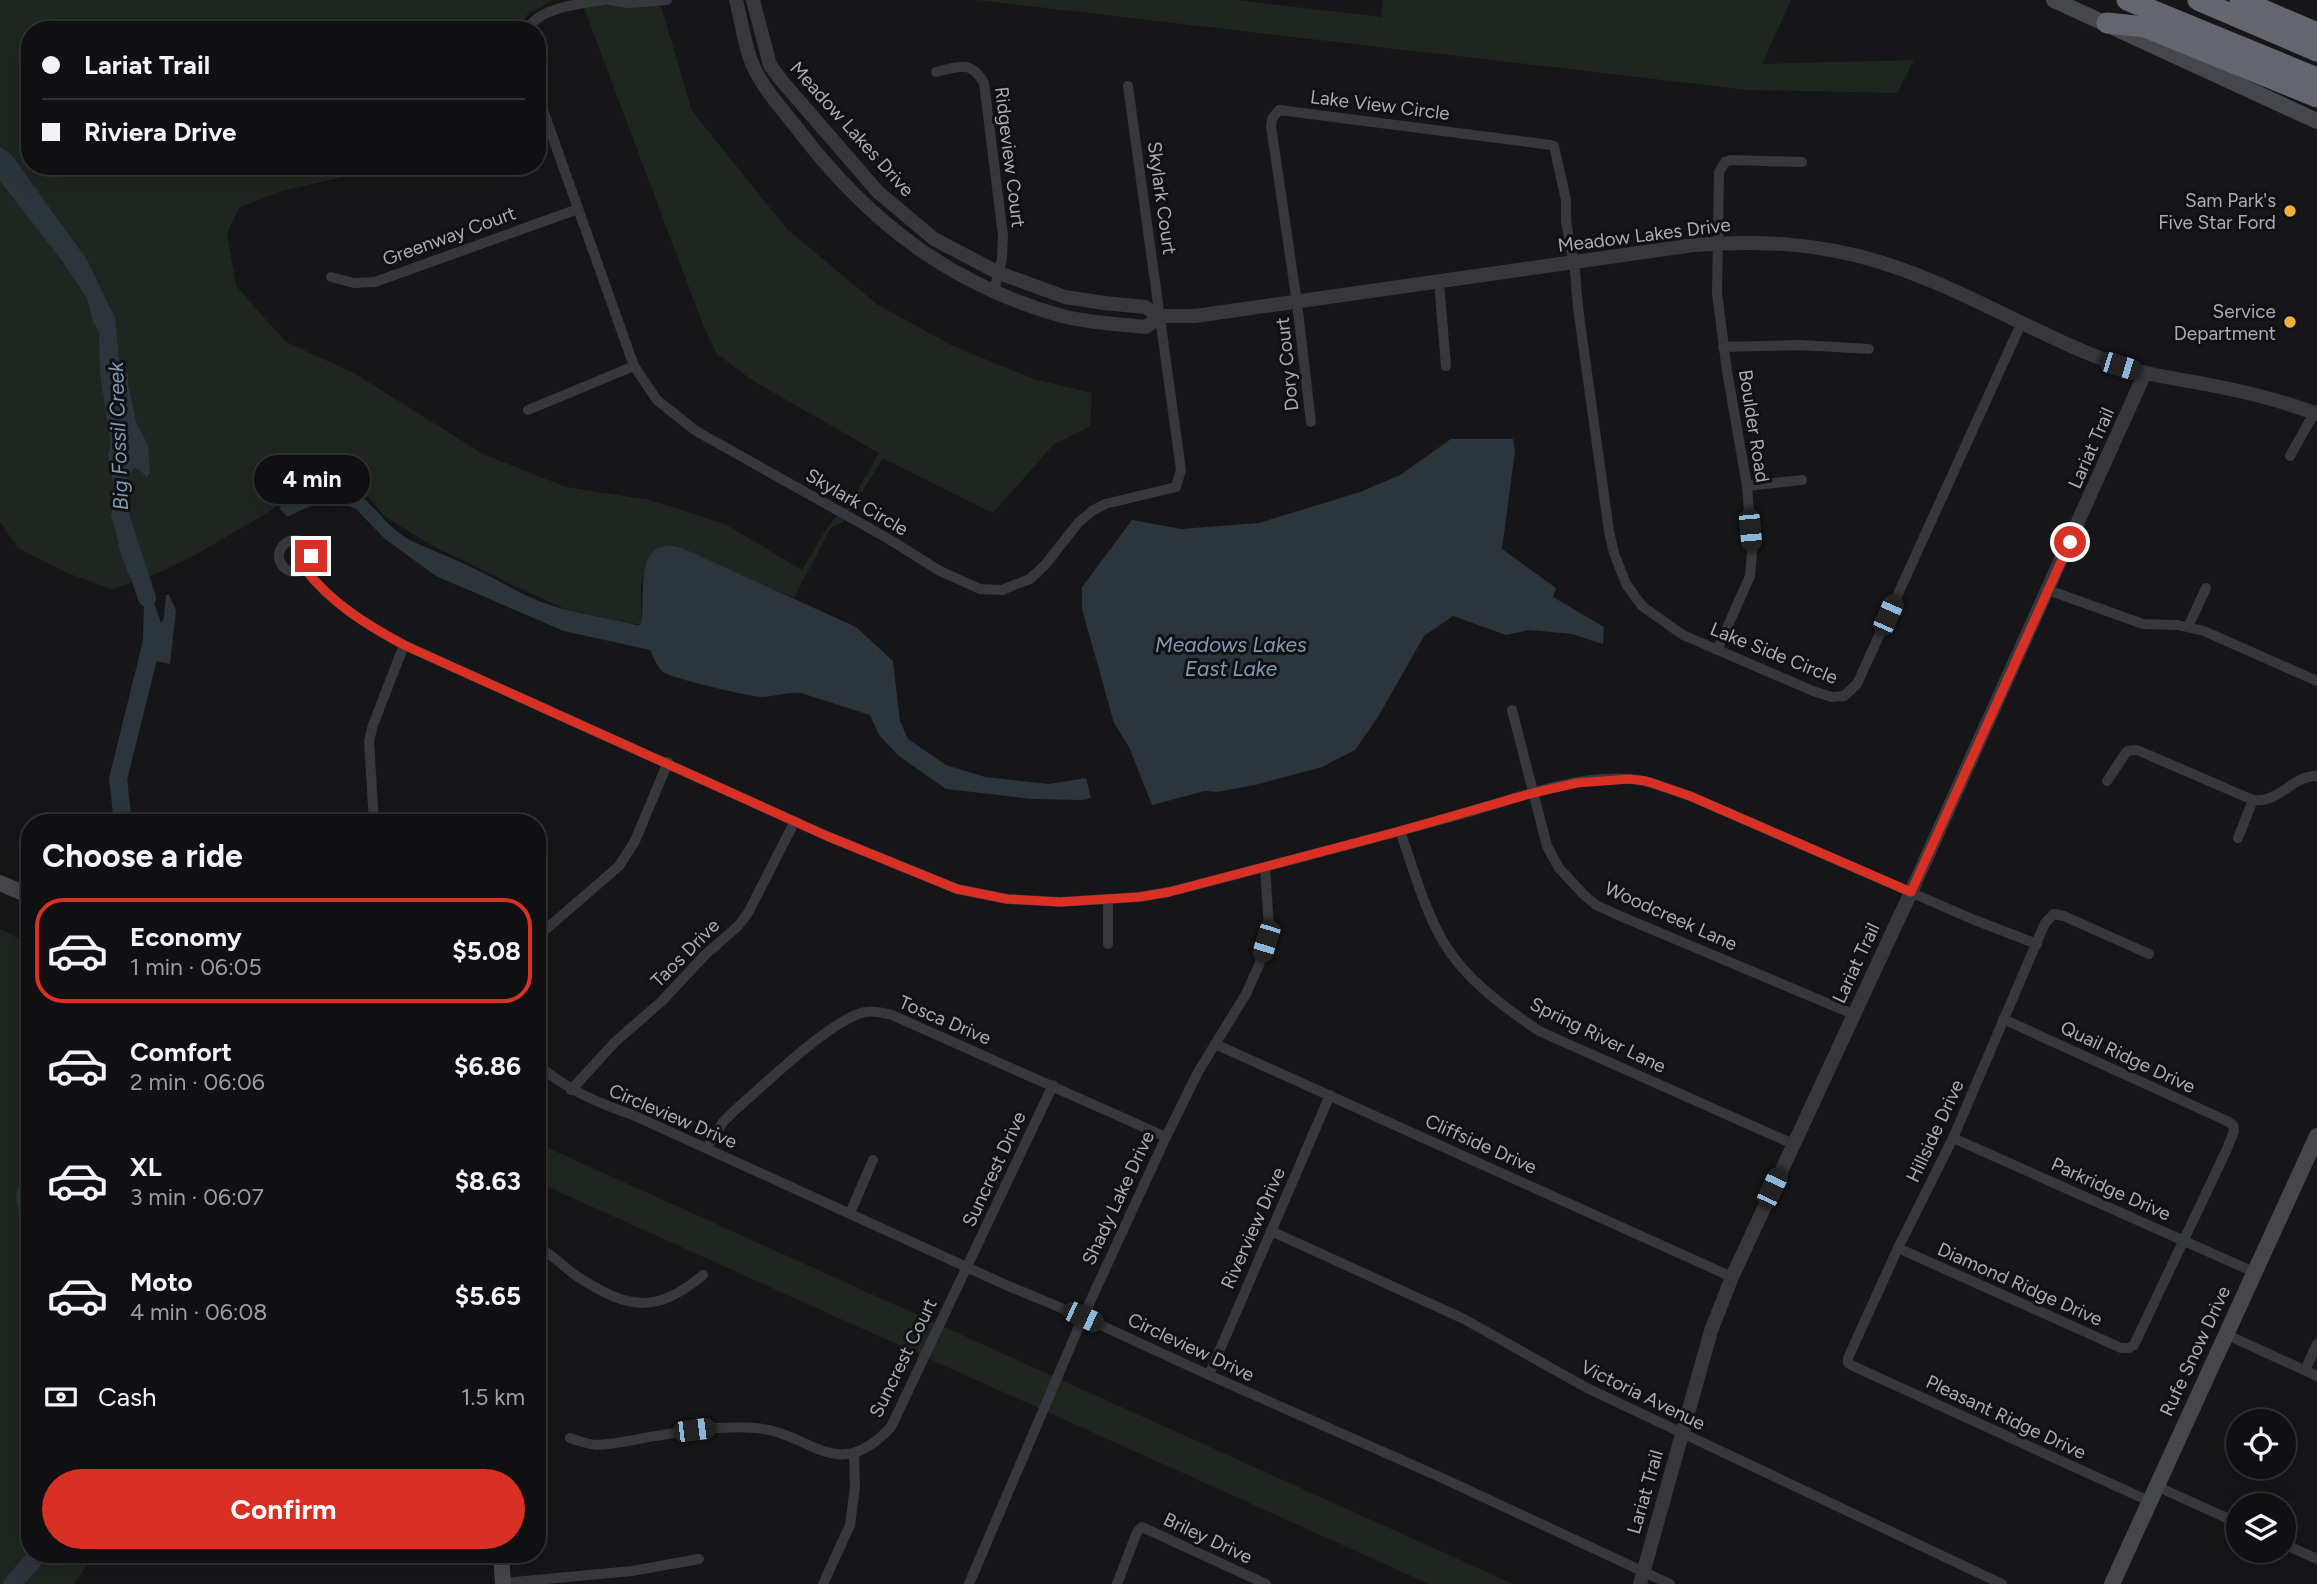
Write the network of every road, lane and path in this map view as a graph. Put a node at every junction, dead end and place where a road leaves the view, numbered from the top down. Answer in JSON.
{"nodes":[{"id":1,"x":603,"y":0,"type":"edge"},
{"id":2,"x":609,"y":0,"type":"edge"},
{"id":3,"x":667,"y":0,"type":"edge"},
{"id":4,"x":736,"y":0,"type":"edge"},
{"id":5,"x":752,"y":0,"type":"edge"},
{"id":6,"x":2054,"y":0,"type":"edge"},
{"id":7,"x":2127,"y":0,"type":"edge"},
{"id":8,"x":2197,"y":0,"type":"edge"},
{"id":9,"x":2240,"y":0,"type":"edge"},
{"id":10,"x":2272,"y":0,"type":"edge"},
{"id":11,"x":2317,"y":17,"type":"edge"},
{"id":12,"x":534,"y":21,"type":"edge"},
{"id":13,"x":2107,"y":23,"type":"junction"},
{"id":14,"x":2317,"y":33,"type":"edge"},
{"id":15,"x":2317,"y":51,"type":"edge"},
{"id":16,"x":936,"y":72,"type":"dead end"},
{"id":17,"x":2317,"y":78,"type":"edge"},
{"id":18,"x":1128,"y":86,"type":"dead end"},
{"id":19,"x":2317,"y":97,"type":"edge"},
{"id":20,"x":546,"y":118,"type":"edge"},
{"id":21,"x":2317,"y":121,"type":"edge"},
{"id":22,"x":1802,"y":162,"type":"dead end"},
{"id":23,"x":578,"y":209,"type":"junction"},
{"id":24,"x":1717,"y":243,"type":"junction"},
{"id":25,"x":1573,"y":262,"type":"junction"},
{"id":26,"x":999,"y":273,"type":"junction"},
{"id":27,"x":331,"y":277,"type":"dead end"},
{"id":28,"x":1438,"y":282,"type":"junction"},
{"id":29,"x":994,"y":292,"type":"junction"},
{"id":30,"x":1297,"y":303,"type":"junction"},
{"id":31,"x":1160,"y":316,"type":"junction"},
{"id":32,"x":2021,"y":324,"type":"junction"},
{"id":33,"x":1723,"y":347,"type":"junction"},
{"id":34,"x":1869,"y":349,"type":"dead end"},
{"id":35,"x":634,"y":366,"type":"junction"},
{"id":36,"x":1446,"y":366,"type":"dead end"},
{"id":37,"x":2145,"y":373,"type":"junction"},
{"id":38,"x":528,"y":410,"type":"dead end"},
{"id":39,"x":2316,"y":414,"type":"edge"},
{"id":40,"x":1311,"y":422,"type":"dead end"},
{"id":41,"x":2290,"y":456,"type":"dead end"},
{"id":42,"x":1802,"y":480,"type":"dead end"},
{"id":43,"x":1747,"y":486,"type":"junction"},
{"id":44,"x":305,"y":569,"type":"dead end"},
{"id":45,"x":2206,"y":588,"type":"dead end"},
{"id":46,"x":2048,"y":590,"type":"junction"},
{"id":47,"x":2188,"y":627,"type":"junction"},
{"id":48,"x":404,"y":645,"type":"junction"},
{"id":49,"x":1717,"y":650,"type":"junction"},
{"id":50,"x":2317,"y":681,"type":"edge"},
{"id":51,"x":1512,"y":710,"type":"dead end"},
{"id":52,"x":667,"y":762,"type":"junction"},
{"id":53,"x":2317,"y":776,"type":"edge"},
{"id":54,"x":2107,"y":781,"type":"dead end"},
{"id":55,"x":1533,"y":793,"type":"junction"},
{"id":56,"x":2253,"y":800,"type":"junction"},
{"id":57,"x":374,"y":814,"type":"edge"},
{"id":58,"x":795,"y":821,"type":"junction"},
{"id":59,"x":1400,"y":831,"type":"junction"},
{"id":60,"x":2238,"y":838,"type":"dead end"},
{"id":61,"x":1265,"y":867,"type":"junction"},
{"id":62,"x":0,"y":883,"type":"edge"},
{"id":63,"x":21,"y":892,"type":"edge"},
{"id":64,"x":1911,"y":892,"type":"junction"},
{"id":65,"x":1108,"y":899,"type":"junction"},
{"id":66,"x":546,"y":929,"type":"edge"},
{"id":67,"x":1108,"y":944,"type":"dead end"},
{"id":68,"x":2037,"y":944,"type":"junction"},
{"id":69,"x":2149,"y":954,"type":"dead end"},
{"id":70,"x":1853,"y":1014,"type":"junction"},
{"id":71,"x":2003,"y":1019,"type":"junction"},
{"id":72,"x":1215,"y":1044,"type":"junction"},
{"id":73,"x":546,"y":1071,"type":"edge"},
{"id":74,"x":1052,"y":1085,"type":"junction"},
{"id":75,"x":571,"y":1090,"type":"junction"},
{"id":76,"x":1330,"y":1096,"type":"junction"},
{"id":77,"x":1166,"y":1136,"type":"junction"},
{"id":78,"x":2317,"y":1136,"type":"edge"},
{"id":79,"x":1953,"y":1138,"type":"junction"},
{"id":80,"x":1793,"y":1144,"type":"junction"},
{"id":81,"x":707,"y":1149,"type":"junction"},
{"id":82,"x":873,"y":1160,"type":"dead end"},
{"id":83,"x":850,"y":1213,"type":"junction"},
{"id":84,"x":1271,"y":1231,"type":"junction"},
{"id":85,"x":2184,"y":1241,"type":"junction"},
{"id":86,"x":1899,"y":1248,"type":"junction"},
{"id":87,"x":546,"y":1251,"type":"edge"},
{"id":88,"x":967,"y":1267,"type":"junction"},
{"id":89,"x":2254,"y":1272,"type":"junction"},
{"id":90,"x":703,"y":1275,"type":"dead end"},
{"id":91,"x":1732,"y":1277,"type":"junction"},
{"id":92,"x":1083,"y":1317,"type":"junction"},
{"id":93,"x":2225,"y":1334,"type":"junction"},
{"id":94,"x":2317,"y":1344,"type":"edge"},
{"id":95,"x":1849,"y":1363,"type":"joint"},
{"id":96,"x":2305,"y":1370,"type":"junction"},
{"id":97,"x":1209,"y":1375,"type":"junction"},
{"id":98,"x":2317,"y":1376,"type":"edge"},
{"id":99,"x":1681,"y":1434,"type":"junction"},
{"id":100,"x":570,"y":1438,"type":"dead end"},
{"id":101,"x":853,"y":1453,"type":"junction"},
{"id":102,"x":2153,"y":1494,"type":"junction"},
{"id":103,"x":2226,"y":1519,"type":"edge"},
{"id":104,"x":2296,"y":1549,"type":"edge"},
{"id":105,"x":699,"y":1559,"type":"dead end"},
{"id":106,"x":2317,"y":1559,"type":"edge"},
{"id":107,"x":502,"y":1563,"type":"edge"},
{"id":108,"x":1641,"y":1578,"type":"edge"},
{"id":109,"x":503,"y":1584,"type":"edge"},
{"id":110,"x":823,"y":1584,"type":"edge"},
{"id":111,"x":969,"y":1584,"type":"edge"},
{"id":112,"x":1117,"y":1584,"type":"edge"},
{"id":113,"x":1266,"y":1584,"type":"edge"},
{"id":114,"x":1670,"y":1584,"type":"edge"},
{"id":115,"x":2002,"y":1584,"type":"edge"},
{"id":116,"x":2112,"y":1584,"type":"edge"}],
"edges":[{"from":1,"to":12,"type":"street"},
{"from":2,"to":3,"type":"street"},
{"from":4,"to":29,"type":"street","name":"Meadow Lakes Drive"},
{"from":5,"to":26,"type":"street","name":"Meadow Lakes Drive"},
{"from":6,"to":13,"type":"main road"},
{"from":7,"to":17,"type":"highway"},
{"from":8,"to":15,"type":"highway"},
{"from":9,"to":14,"type":"highway"},
{"from":10,"to":11,"type":"highway"},
{"from":13,"to":19,"type":"highway"},
{"from":13,"to":21,"type":"main road"},
{"from":16,"to":26,"type":"street","name":"Ridgeview Court"},
{"from":18,"to":31,"type":"street","name":"Skylark Court"},
{"from":20,"to":23,"type":"street","name":"Skylark Circle"},
{"from":22,"to":24,"type":"street","name":"Boulder Road"},
{"from":23,"to":27,"type":"street","name":"Greenway Court"},
{"from":23,"to":35,"type":"street","name":"Skylark Circle"},
{"from":24,"to":25,"type":"street","name":"Meadow Lakes Drive"},
{"from":24,"to":32,"type":"street","name":"Meadow Lakes Drive"},
{"from":24,"to":33,"type":"street","name":"Boulder Road"},
{"from":25,"to":28,"type":"street","name":"Meadow Lakes Drive"},
{"from":25,"to":30,"type":"street","name":"Lake View Circle"},
{"from":25,"to":49,"type":"street","name":"Lake Side Circle"},
{"from":26,"to":29,"type":"street","name":"Ridgeview Court"},
{"from":26,"to":31,"type":"street","name":"Meadow Lakes Drive"},
{"from":28,"to":30,"type":"street","name":"Meadow Lakes Drive"},
{"from":28,"to":36,"type":"street"},
{"from":29,"to":31,"type":"street","name":"Meadow Lakes Drive"},
{"from":30,"to":31,"type":"street","name":"Meadow Lakes Drive"},
{"from":30,"to":40,"type":"street","name":"Dory Court"},
{"from":31,"to":35,"type":"street","name":"Skylark Circle"},
{"from":32,"to":37,"type":"street","name":"Meadow Lakes Drive"},
{"from":32,"to":49,"type":"street","name":"Lake Side Circle"},
{"from":33,"to":34,"type":"street"},
{"from":33,"to":43,"type":"street","name":"Boulder Road"},
{"from":35,"to":38,"type":"street"},
{"from":37,"to":39,"type":"street","name":"Meadow Lakes Drive"},
{"from":37,"to":46,"type":"street","name":"Lariat Trail"},
{"from":39,"to":41,"type":"street"},
{"from":42,"to":43,"type":"street"},
{"from":43,"to":49,"type":"street","name":"Boulder Road"},
{"from":44,"to":48,"type":"street"},
{"from":45,"to":47,"type":"street"},
{"from":46,"to":47,"type":"street"},
{"from":46,"to":64,"type":"street","name":"Lariat Trail"},
{"from":47,"to":50,"type":"street"},
{"from":48,"to":52,"type":"street"},
{"from":48,"to":57,"type":"street"},
{"from":51,"to":55,"type":"street","name":"Woodcreek Lane"},
{"from":52,"to":58,"type":"street"},
{"from":52,"to":66,"type":"street"},
{"from":53,"to":56,"type":"street"},
{"from":54,"to":56,"type":"street"},
{"from":55,"to":59,"type":"street"},
{"from":55,"to":64,"type":"street"},
{"from":55,"to":70,"type":"street","name":"Woodcreek Lane"},
{"from":56,"to":60,"type":"street"},
{"from":58,"to":65,"type":"street"},
{"from":58,"to":75,"type":"street","name":"Taos Drive"},
{"from":59,"to":61,"type":"street"},
{"from":59,"to":80,"type":"street","name":"Spring River Lane"},
{"from":61,"to":65,"type":"street"},
{"from":61,"to":72,"type":"street","name":"Shady Lake Drive"},
{"from":62,"to":63,"type":"main road"},
{"from":64,"to":68,"type":"street"},
{"from":64,"to":70,"type":"street","name":"Lariat Trail"},
{"from":65,"to":67,"type":"street"},
{"from":68,"to":69,"type":"street","name":"Hillside Drive"},
{"from":68,"to":71,"type":"street","name":"Hillside Drive"},
{"from":70,"to":80,"type":"street","name":"Lariat Trail"},
{"from":71,"to":79,"type":"street","name":"Hillside Drive"},
{"from":71,"to":85,"type":"street","name":"Quail Ridge Drive"},
{"from":72,"to":76,"type":"street","name":"Cliffside Drive"},
{"from":72,"to":77,"type":"street","name":"Shady Lake Drive"},
{"from":73,"to":75,"type":"street","name":"Circleview Drive"},
{"from":74,"to":77,"type":"street","name":"Tosca Drive"},
{"from":74,"to":81,"type":"street","name":"Tosca Drive"},
{"from":74,"to":88,"type":"street","name":"Suncrest Drive"},
{"from":75,"to":81,"type":"street","name":"Circleview Drive"},
{"from":76,"to":84,"type":"street","name":"Riverview Drive"},
{"from":76,"to":91,"type":"street","name":"Cliffside Drive"},
{"from":77,"to":92,"type":"street","name":"Shady Lake Drive"},
{"from":78,"to":89,"type":"main road","name":"Rufe Snow Drive"},
{"from":79,"to":85,"type":"street","name":"Parkridge Drive"},
{"from":79,"to":86,"type":"street","name":"Hillside Drive"},
{"from":80,"to":91,"type":"street","name":"Lariat Trail"},
{"from":81,"to":83,"type":"street","name":"Circleview Drive"},
{"from":82,"to":83,"type":"street"},
{"from":83,"to":88,"type":"street","name":"Circleview Drive"},
{"from":84,"to":97,"type":"street","name":"Riverview Drive"},
{"from":84,"to":99,"type":"street","name":"Victoria Avenue"},
{"from":85,"to":86,"type":"street","name":"Diamond Ridge Drive"},
{"from":85,"to":89,"type":"street","name":"Parkridge Drive"},
{"from":86,"to":95,"type":"street","name":"Hillside Drive"},
{"from":87,"to":90,"type":"street"},
{"from":88,"to":92,"type":"street","name":"Circleview Drive"},
{"from":88,"to":101,"type":"street","name":"Suncrest Court"},
{"from":89,"to":93,"type":"main road","name":"Rufe Snow Drive"},
{"from":91,"to":99,"type":"street","name":"Lariat Trail"},
{"from":92,"to":97,"type":"street","name":"Circleview Drive"},
{"from":92,"to":111,"type":"street","name":"Shady Lake Drive"},
{"from":93,"to":96,"type":"street"},
{"from":93,"to":102,"type":"main road","name":"Rufe Snow Drive"},
{"from":94,"to":96,"type":"street"},
{"from":95,"to":102,"type":"street","name":"Pleasant Ridge Drive"},
{"from":96,"to":98,"type":"street"},
{"from":97,"to":108,"type":"street","name":"Circleview Drive"},
{"from":99,"to":108,"type":"street","name":"Lariat Trail"},
{"from":99,"to":115,"type":"street","name":"Victoria Avenue"},
{"from":100,"to":101,"type":"street"},
{"from":101,"to":110,"type":"street"},
{"from":102,"to":103,"type":"street","name":"Pleasant Ridge Drive"},
{"from":102,"to":116,"type":"main road","name":"Rufe Snow Drive"},
{"from":104,"to":106,"type":"street"},
{"from":105,"to":109,"type":"street"},
{"from":107,"to":109,"type":"main road"},
{"from":108,"to":114,"type":"street","name":"Circleview Drive"},
{"from":112,"to":113,"type":"street","name":"Briley Drive"}]}
